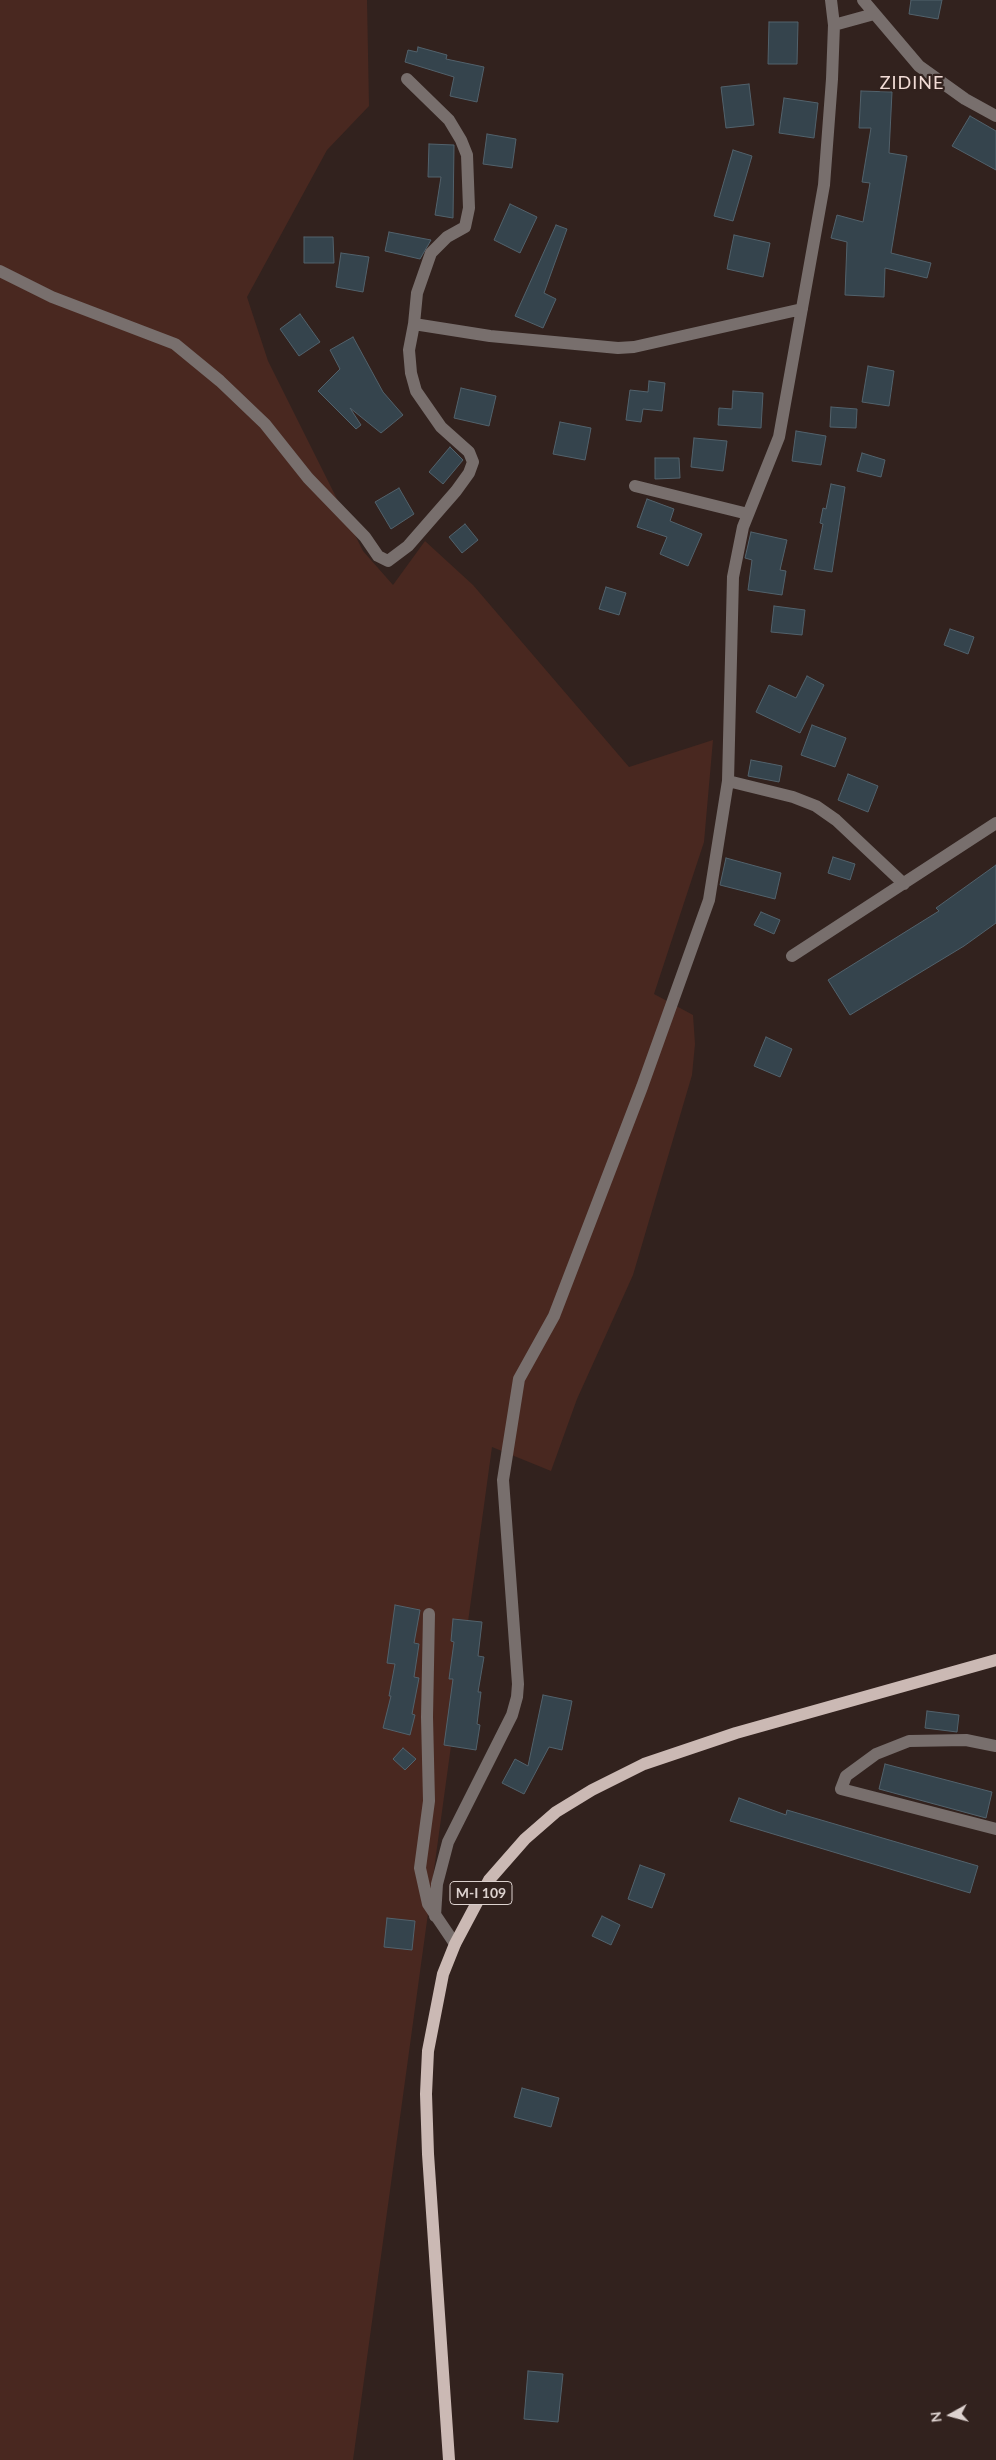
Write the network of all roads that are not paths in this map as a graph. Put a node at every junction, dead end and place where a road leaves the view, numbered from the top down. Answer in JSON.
{"nodes":[{"id":1,"x":830,"y":0,"type":"edge"},
{"id":2,"x":863,"y":0,"type":"edge"},
{"id":3,"x":874,"y":14,"type":"junction"},
{"id":4,"x":834,"y":25,"type":"junction"},
{"id":5,"x":407,"y":80,"type":"dead end"},
{"id":6,"x":996,"y":116,"type":"edge"},
{"id":7,"x":0,"y":271,"type":"edge"},
{"id":8,"x":802,"y":309,"type":"junction"},
{"id":9,"x":414,"y":324,"type":"junction"},
{"id":10,"x":635,"y":486,"type":"dead end"},
{"id":11,"x":748,"y":514,"type":"junction"},
{"id":12,"x":728,"y":781,"type":"junction"},
{"id":13,"x":996,"y":823,"type":"edge"},
{"id":14,"x":904,"y":884,"type":"junction"},
{"id":15,"x":792,"y":956,"type":"dead end"},
{"id":16,"x":429,"y":1614,"type":"dead end"},
{"id":17,"x":996,"y":1660,"type":"edge"},
{"id":18,"x":996,"y":1746,"type":"edge"},
{"id":19,"x":996,"y":1829,"type":"edge"},
{"id":20,"x":434,"y":1916,"type":"junction"},
{"id":21,"x":455,"y":1944,"type":"junction"},
{"id":22,"x":449,"y":2460,"type":"edge"}],
"edges":[{"from":1,"to":4,"type":"street"},
{"from":2,"to":3,"type":"street"},
{"from":3,"to":4,"type":"street"},
{"from":3,"to":6,"type":"street"},
{"from":4,"to":8,"type":"street"},
{"from":5,"to":9,"type":"street"},
{"from":7,"to":9,"type":"street"},
{"from":8,"to":9,"type":"street"},
{"from":8,"to":11,"type":"street"},
{"from":10,"to":11,"type":"street"},
{"from":11,"to":12,"type":"street"},
{"from":12,"to":14,"type":"street"},
{"from":12,"to":20,"type":"street"},
{"from":13,"to":14,"type":"street"},
{"from":14,"to":15,"type":"street"},
{"from":16,"to":20,"type":"street"},
{"from":17,"to":21,"type":"main road","number":"M-I 109"},
{"from":18,"to":19,"type":"street"},
{"from":20,"to":21,"type":"street"},
{"from":21,"to":22,"type":"main road","number":"M-I 109"}]}
